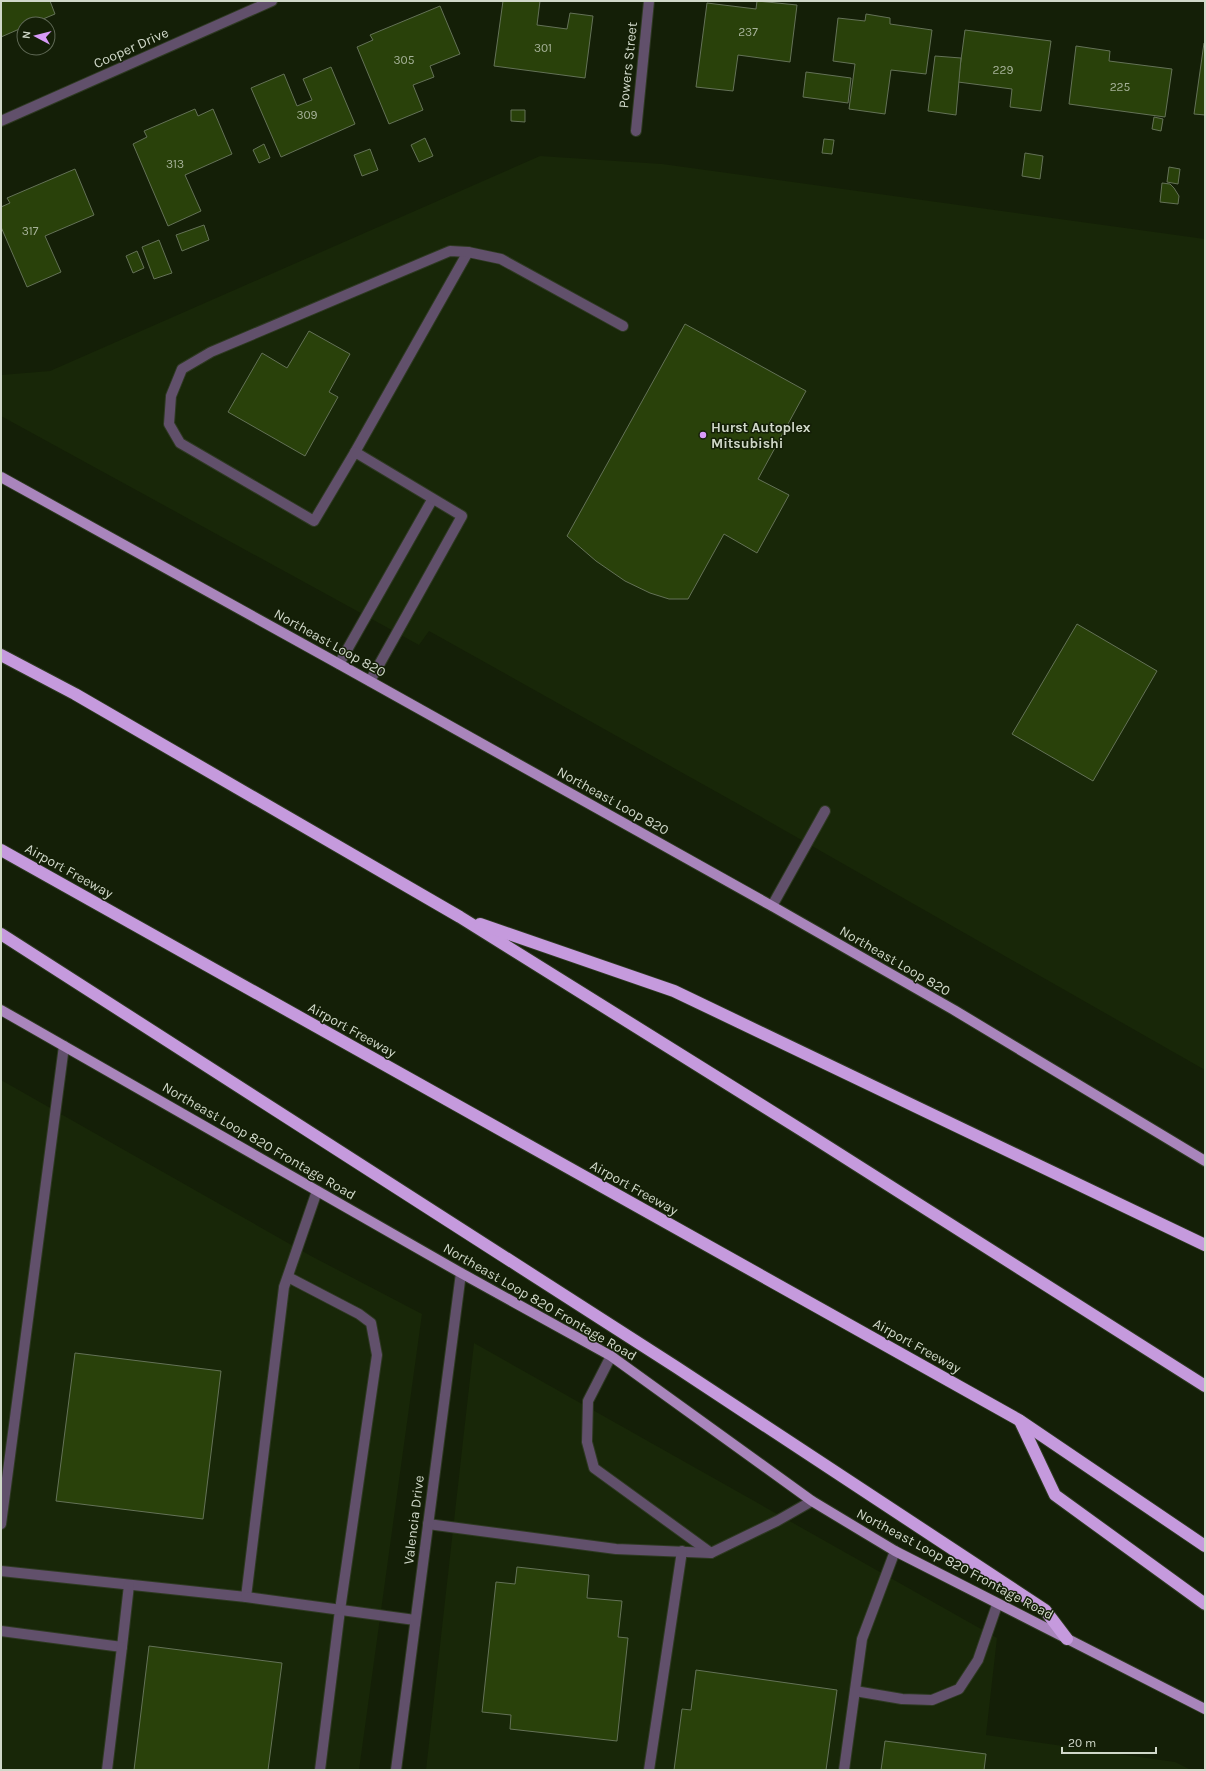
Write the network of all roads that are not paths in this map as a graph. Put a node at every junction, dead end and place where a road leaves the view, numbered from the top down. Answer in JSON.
{"nodes":[{"id":1,"x":272,"y":1,"type":"edge"},
{"id":2,"x":649,"y":1,"type":"edge"},
{"id":3,"x":1,"y":121,"type":"edge"},
{"id":4,"x":636,"y":131,"type":"dead end"},
{"id":5,"x":468,"y":252,"type":"junction"},
{"id":6,"x":623,"y":326,"type":"dead end"},
{"id":7,"x":355,"y":452,"type":"junction"},
{"id":8,"x":1,"y":478,"type":"edge"},
{"id":9,"x":432,"y":500,"type":"junction"},
{"id":10,"x":1,"y":655,"type":"edge"},
{"id":11,"x":339,"y":664,"type":"junction"},
{"id":12,"x":370,"y":681,"type":"junction"},
{"id":13,"x":825,"y":811,"type":"dead end"},
{"id":14,"x":1,"y":850,"type":"edge"},
{"id":15,"x":772,"y":906,"type":"junction"},
{"id":16,"x":460,"y":917,"type":"junction"},
{"id":17,"x":1,"y":934,"type":"edge"},
{"id":18,"x":1,"y":1010,"type":"edge"},
{"id":19,"x":64,"y":1046,"type":"junction"},
{"id":20,"x":1205,"y":1161,"type":"edge"},
{"id":21,"x":317,"y":1191,"type":"junction"},
{"id":22,"x":1205,"y":1245,"type":"edge"},
{"id":23,"x":461,"y":1273,"type":"junction"},
{"id":24,"x":288,"y":1277,"type":"junction"},
{"id":25,"x":611,"y":1356,"type":"junction"},
{"id":26,"x":1205,"y":1386,"type":"edge"},
{"id":27,"x":1019,"y":1420,"type":"junction"},
{"id":28,"x":812,"y":1501,"type":"junction"},
{"id":29,"x":1,"y":1524,"type":"edge"},
{"id":30,"x":428,"y":1524,"type":"junction"},
{"id":31,"x":1205,"y":1546,"type":"edge"},
{"id":32,"x":682,"y":1551,"type":"junction"},
{"id":33,"x":895,"y":1551,"type":"junction"},
{"id":34,"x":711,"y":1553,"type":"junction"},
{"id":35,"x":1,"y":1571,"type":"edge"},
{"id":36,"x":129,"y":1585,"type":"junction"},
{"id":37,"x":246,"y":1597,"type":"junction"},
{"id":38,"x":997,"y":1604,"type":"junction"},
{"id":39,"x":1205,"y":1604,"type":"edge"},
{"id":40,"x":340,"y":1610,"type":"junction"},
{"id":41,"x":415,"y":1620,"type":"junction"},
{"id":42,"x":1,"y":1631,"type":"edge"},
{"id":43,"x":1066,"y":1639,"type":"junction"},
{"id":44,"x":122,"y":1647,"type":"junction"},
{"id":45,"x":855,"y":1691,"type":"junction"},
{"id":46,"x":1205,"y":1709,"type":"edge"},
{"id":47,"x":107,"y":1770,"type":"edge"},
{"id":48,"x":320,"y":1770,"type":"edge"},
{"id":49,"x":396,"y":1770,"type":"edge"},
{"id":50,"x":649,"y":1770,"type":"edge"},
{"id":51,"x":844,"y":1770,"type":"edge"}],
"edges":[{"from":1,"to":3,"type":"street","name":"Cooper Drive"},
{"from":2,"to":4,"type":"street","name":"Powers Street"},
{"from":5,"to":6,"type":"street"},
{"from":5,"to":7,"type":"street"},
{"from":5,"to":7,"type":"street"},
{"from":7,"to":9,"type":"street"},
{"from":8,"to":11,"type":"main road","name":"Northeast Loop 820"},
{"from":9,"to":11,"type":"street"},
{"from":9,"to":12,"type":"street"},
{"from":10,"to":16,"type":"highway"},
{"from":11,"to":12,"type":"main road","name":"Northeast Loop 820"},
{"from":12,"to":15,"type":"main road","name":"Northeast Loop 820"},
{"from":13,"to":15,"type":"street"},
{"from":14,"to":27,"type":"highway","name":"Airport Freeway"},
{"from":15,"to":20,"type":"main road","name":"Northeast Loop 820"},
{"from":16,"to":22,"type":"highway"},
{"from":16,"to":26,"type":"highway"},
{"from":17,"to":43,"type":"highway"},
{"from":18,"to":19,"type":"main road","name":"Northeast Loop 820 Frontage Road"},
{"from":19,"to":21,"type":"main road","name":"Northeast Loop 820 Frontage Road"},
{"from":19,"to":29,"type":"street"},
{"from":21,"to":23,"type":"main road","name":"Northeast Loop 820 Frontage Road"},
{"from":21,"to":24,"type":"street"},
{"from":23,"to":25,"type":"main road","name":"Northeast Loop 820 Frontage Road"},
{"from":23,"to":30,"type":"street","name":"Valencia Drive"},
{"from":24,"to":37,"type":"street"},
{"from":24,"to":40,"type":"street"},
{"from":25,"to":28,"type":"main road","name":"Northeast Loop 820 Frontage Road"},
{"from":25,"to":34,"type":"street"},
{"from":27,"to":31,"type":"highway","name":"Airport Freeway"},
{"from":27,"to":39,"type":"highway"},
{"from":28,"to":33,"type":"main road","name":"Northeast Loop 820 Frontage Road"},
{"from":28,"to":34,"type":"street"},
{"from":30,"to":32,"type":"street"},
{"from":30,"to":41,"type":"street","name":"Valencia Drive"},
{"from":32,"to":34,"type":"street"},
{"from":32,"to":50,"type":"street"},
{"from":33,"to":38,"type":"main road","name":"Northeast Loop 820 Frontage Road"},
{"from":33,"to":45,"type":"street"},
{"from":35,"to":36,"type":"street"},
{"from":36,"to":37,"type":"street"},
{"from":36,"to":44,"type":"street"},
{"from":37,"to":40,"type":"street"},
{"from":38,"to":43,"type":"main road","name":"Northeast Loop 820 Frontage Road"},
{"from":38,"to":45,"type":"street"},
{"from":40,"to":41,"type":"street"},
{"from":40,"to":48,"type":"street"},
{"from":41,"to":49,"type":"street","name":"Valencia Drive"},
{"from":42,"to":44,"type":"street"},
{"from":43,"to":46,"type":"main road","name":"Northeast Loop 820 Frontage Road"},
{"from":44,"to":47,"type":"street"},
{"from":45,"to":51,"type":"street"}]}
